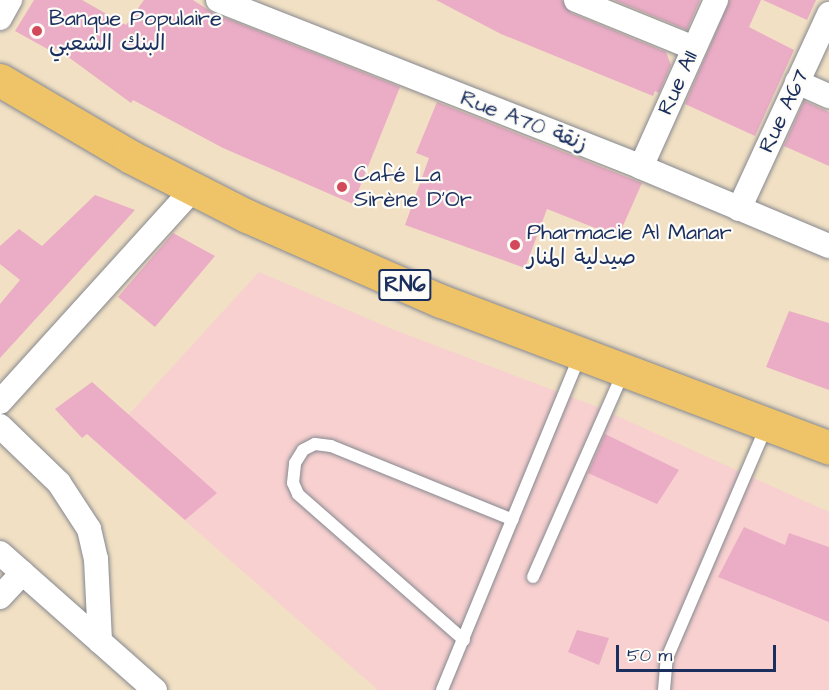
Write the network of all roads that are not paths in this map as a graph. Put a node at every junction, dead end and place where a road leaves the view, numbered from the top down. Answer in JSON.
{"nodes":[{"id":1,"x":10,"y":0,"type":"edge"},
{"id":2,"x":218,"y":0,"type":"edge"},
{"id":3,"x":576,"y":0,"type":"edge"},
{"id":4,"x":716,"y":0,"type":"edge"},
{"id":5,"x":829,"y":14,"type":"edge"},
{"id":6,"x":0,"y":18,"type":"edge"},
{"id":7,"x":694,"y":48,"type":"junction"},
{"id":8,"x":0,"y":80,"type":"edge"},
{"id":9,"x":797,"y":82,"type":"junction"},
{"id":10,"x":829,"y":96,"type":"edge"},
{"id":11,"x":641,"y":167,"type":"junction"},
{"id":12,"x":192,"y":190,"type":"junction"},
{"id":13,"x":739,"y":208,"type":"junction"},
{"id":14,"x":829,"y":246,"type":"edge"},
{"id":15,"x":579,"y":356,"type":"junction"},
{"id":16,"x":623,"y":373,"type":"junction"},
{"id":17,"x":0,"y":402,"type":"edge"},
{"id":18,"x":767,"y":424,"type":"junction"},
{"id":19,"x":0,"y":426,"type":"edge"},
{"id":20,"x":829,"y":448,"type":"edge"},
{"id":21,"x":513,"y":520,"type":"junction"},
{"id":22,"x":0,"y":553,"type":"edge"},
{"id":23,"x":22,"y":573,"type":"junction"},
{"id":24,"x":532,"y":577,"type":"dead end"},
{"id":25,"x":0,"y":597,"type":"edge"},
{"id":26,"x":464,"y":640,"type":"junction"},
{"id":27,"x":100,"y":642,"type":"junction"},
{"id":28,"x":154,"y":690,"type":"edge"},
{"id":29,"x":442,"y":690,"type":"edge"},
{"id":30,"x":663,"y":690,"type":"edge"}],
"edges":[{"from":1,"to":6,"type":"street"},
{"from":2,"to":11,"type":"street","name":"Rue A70 زنقة"},
{"from":3,"to":7,"type":"street"},
{"from":4,"to":7,"type":"street","name":"Rue A11"},
{"from":5,"to":9,"type":"street","name":"Rue A67"},
{"from":7,"to":11,"type":"street","name":"Rue A11"},
{"from":8,"to":12,"type":"main road","number":"RN6"},
{"from":9,"to":10,"type":"street"},
{"from":9,"to":13,"type":"street","name":"Rue A67"},
{"from":11,"to":13,"type":"street","name":"Rue A70 زنقة"},
{"from":12,"to":15,"type":"main road","number":"RN6"},
{"from":12,"to":17,"type":"street"},
{"from":13,"to":14,"type":"street","name":"Rue A70 زنقة"},
{"from":15,"to":16,"type":"main road","number":"RN6"},
{"from":15,"to":21,"type":"lane"},
{"from":16,"to":18,"type":"main road","number":"RN6"},
{"from":16,"to":24,"type":"lane"},
{"from":18,"to":20,"type":"main road","number":"RN6"},
{"from":18,"to":30,"type":"lane"},
{"from":19,"to":27,"type":"street"},
{"from":21,"to":26,"type":"lane"},
{"from":21,"to":26,"type":"lane"},
{"from":22,"to":23,"type":"street"},
{"from":23,"to":25,"type":"street"},
{"from":23,"to":27,"type":"street"},
{"from":26,"to":29,"type":"lane"},
{"from":27,"to":28,"type":"street"}]}
